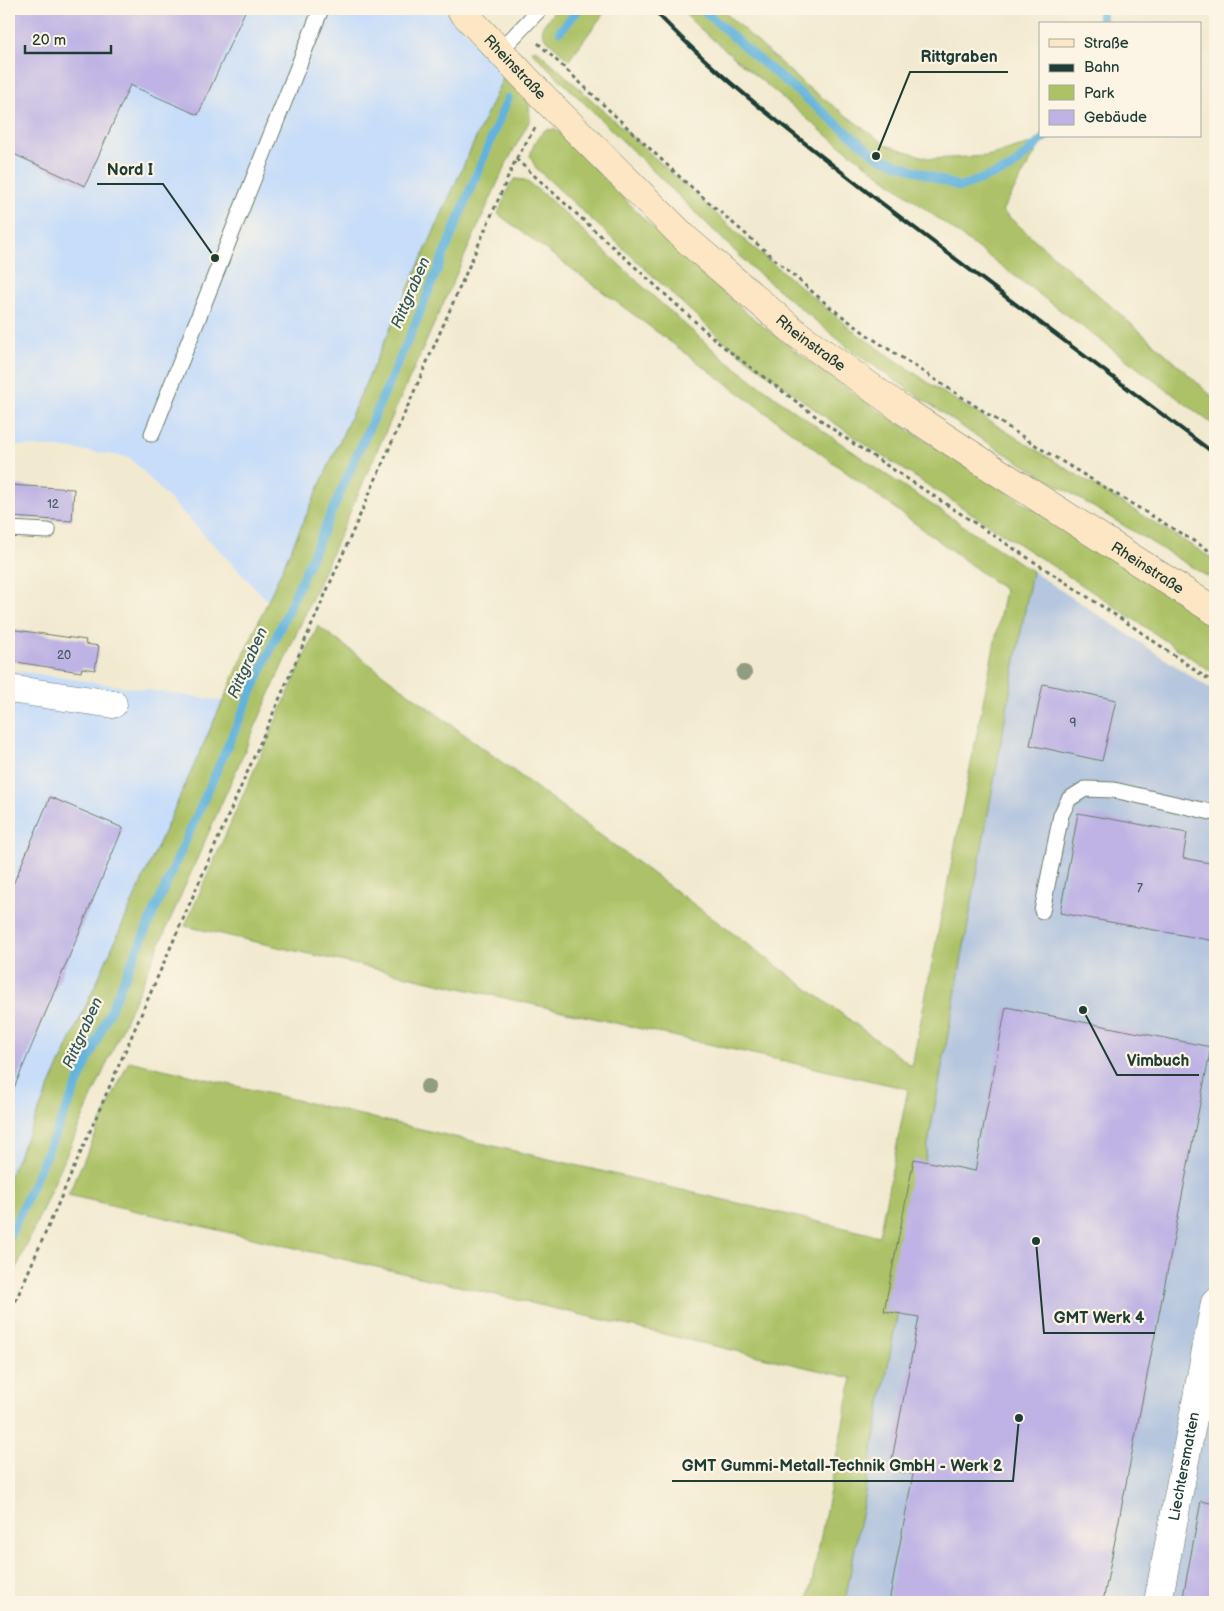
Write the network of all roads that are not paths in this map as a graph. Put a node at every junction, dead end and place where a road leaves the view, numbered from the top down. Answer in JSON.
{"nodes":[{"id":1,"x":321,"y":9,"type":"edge"},
{"id":2,"x":460,"y":9,"type":"edge"},
{"id":3,"x":540,"y":9,"type":"edge"},
{"id":4,"x":500,"y":51,"type":"junction"},
{"id":5,"x":152,"y":434,"type":"dead end"},
{"id":6,"x":9,"y":529,"type":"edge"},
{"id":7,"x":48,"y":531,"type":"dead end"},
{"id":8,"x":1215,"y":611,"type":"edge"},
{"id":9,"x":9,"y":689,"type":"edge"},
{"id":10,"x":113,"y":704,"type":"dead end"},
{"id":11,"x":1215,"y":813,"type":"edge"},
{"id":12,"x":1042,"y":911,"type":"dead end"},
{"id":13,"x":1215,"y":1303,"type":"edge"},
{"id":14,"x":1158,"y":1602,"type":"edge"}],
"edges":[{"from":1,"to":5,"type":"lane"},
{"from":2,"to":4,"type":"street","name":"Rheinstraße"},
{"from":3,"to":4,"type":"lane"},
{"from":4,"to":8,"type":"street","name":"Rheinstraße"},
{"from":6,"to":7,"type":"lane"},
{"from":9,"to":10,"type":"street"},
{"from":11,"to":12,"type":"lane"},
{"from":13,"to":14,"type":"street","name":"Liechtersmatten"}]}
